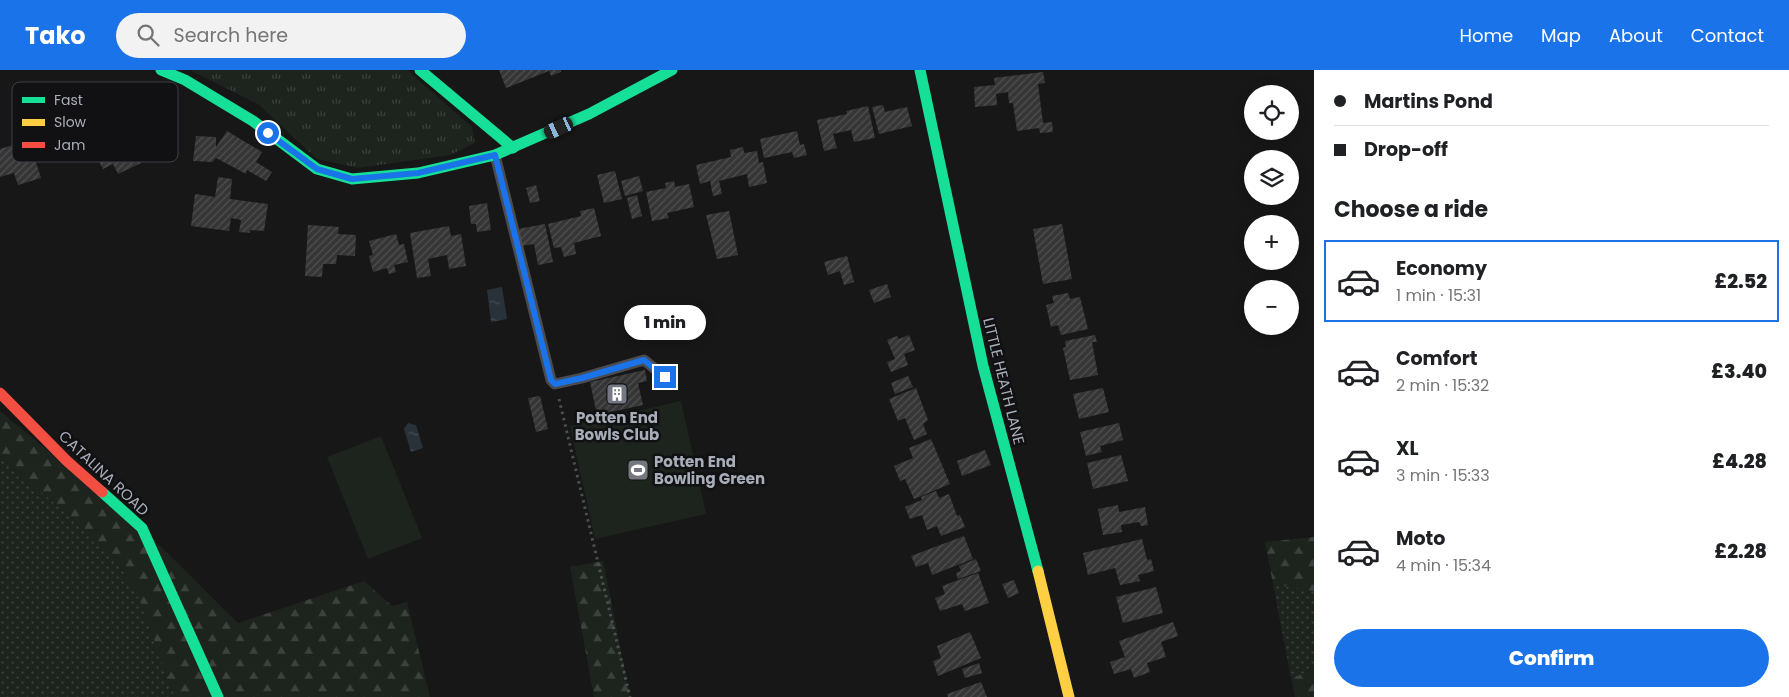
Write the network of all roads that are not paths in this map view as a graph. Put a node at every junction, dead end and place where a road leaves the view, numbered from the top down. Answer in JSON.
{"nodes":[{"id":1,"x":161,"y":70,"type":"edge"},
{"id":2,"x":420,"y":70,"type":"edge"},
{"id":3,"x":672,"y":70,"type":"edge"},
{"id":4,"x":920,"y":70,"type":"edge"},
{"id":5,"x":513,"y":148,"type":"junction"},
{"id":6,"x":495,"y":155,"type":"junction"},
{"id":7,"x":665,"y":377,"type":"dead end"},
{"id":8,"x":0,"y":393,"type":"edge"},
{"id":9,"x":218,"y":697,"type":"edge"},
{"id":10,"x":1069,"y":697,"type":"edge"}],
"edges":[{"from":1,"to":6,"type":"street"},
{"from":2,"to":5,"type":"street"},
{"from":3,"to":5,"type":"street"},
{"from":4,"to":10,"type":"street","name":"LITTLE HEATH LANE"},
{"from":5,"to":6,"type":"street"},
{"from":6,"to":7,"type":"lane"},
{"from":8,"to":9,"type":"street","name":"CATALINA ROAD"}]}
